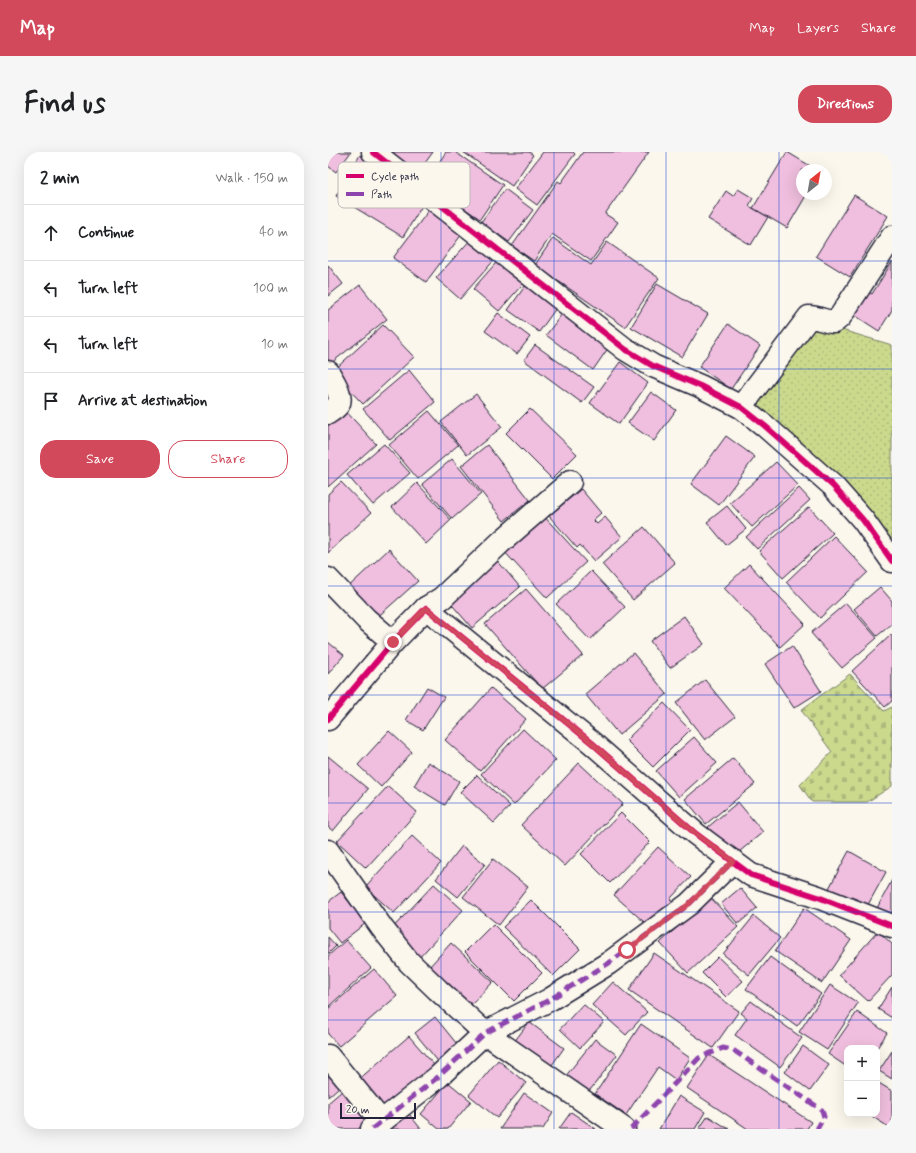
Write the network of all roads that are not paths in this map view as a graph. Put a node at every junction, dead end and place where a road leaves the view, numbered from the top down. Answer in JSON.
{"nodes":[{"id":1,"x":372,"y":152,"type":"edge"},
{"id":2,"x":385,"y":162,"type":"edge"},
{"id":3,"x":444,"y":208,"type":"edge"},
{"id":4,"x":892,"y":237,"type":"edge"},
{"id":5,"x":328,"y":372,"type":"edge"},
{"id":6,"x":741,"y":407,"type":"junction"},
{"id":7,"x":328,"y":413,"type":"edge"},
{"id":8,"x":570,"y":482,"type":"dead end"},
{"id":9,"x":892,"y":561,"type":"edge"},
{"id":10,"x":328,"y":579,"type":"edge"},
{"id":11,"x":426,"y":608,"type":"junction"},
{"id":12,"x":393,"y":642,"type":"junction"},
{"id":13,"x":328,"y":719,"type":"edge"},
{"id":14,"x":328,"y":851,"type":"edge"},
{"id":15,"x":733,"y":861,"type":"junction"},
{"id":16,"x":892,"y":926,"type":"edge"},
{"id":17,"x":485,"y":1033,"type":"junction"},
{"id":18,"x":328,"y":1056,"type":"edge"},
{"id":19,"x":376,"y":1125,"type":"edge"},
{"id":20,"x":624,"y":1129,"type":"edge"}],
"edges":[{"from":1,"to":2,"type":"street"},
{"from":3,"to":6,"type":"street"},
{"from":4,"to":6,"type":"street"},
{"from":5,"to":7,"type":"street"},
{"from":6,"to":9,"type":"street"},
{"from":8,"to":11,"type":"street"},
{"from":10,"to":12,"type":"street"},
{"from":11,"to":12,"type":"street"},
{"from":11,"to":15,"type":"street"},
{"from":12,"to":13,"type":"street"},
{"from":14,"to":17,"type":"street"},
{"from":15,"to":16,"type":"street"},
{"from":15,"to":17,"type":"street"},
{"from":17,"to":19,"type":"street"},
{"from":17,"to":20,"type":"street"},
{"from":18,"to":19,"type":"street"}]}
